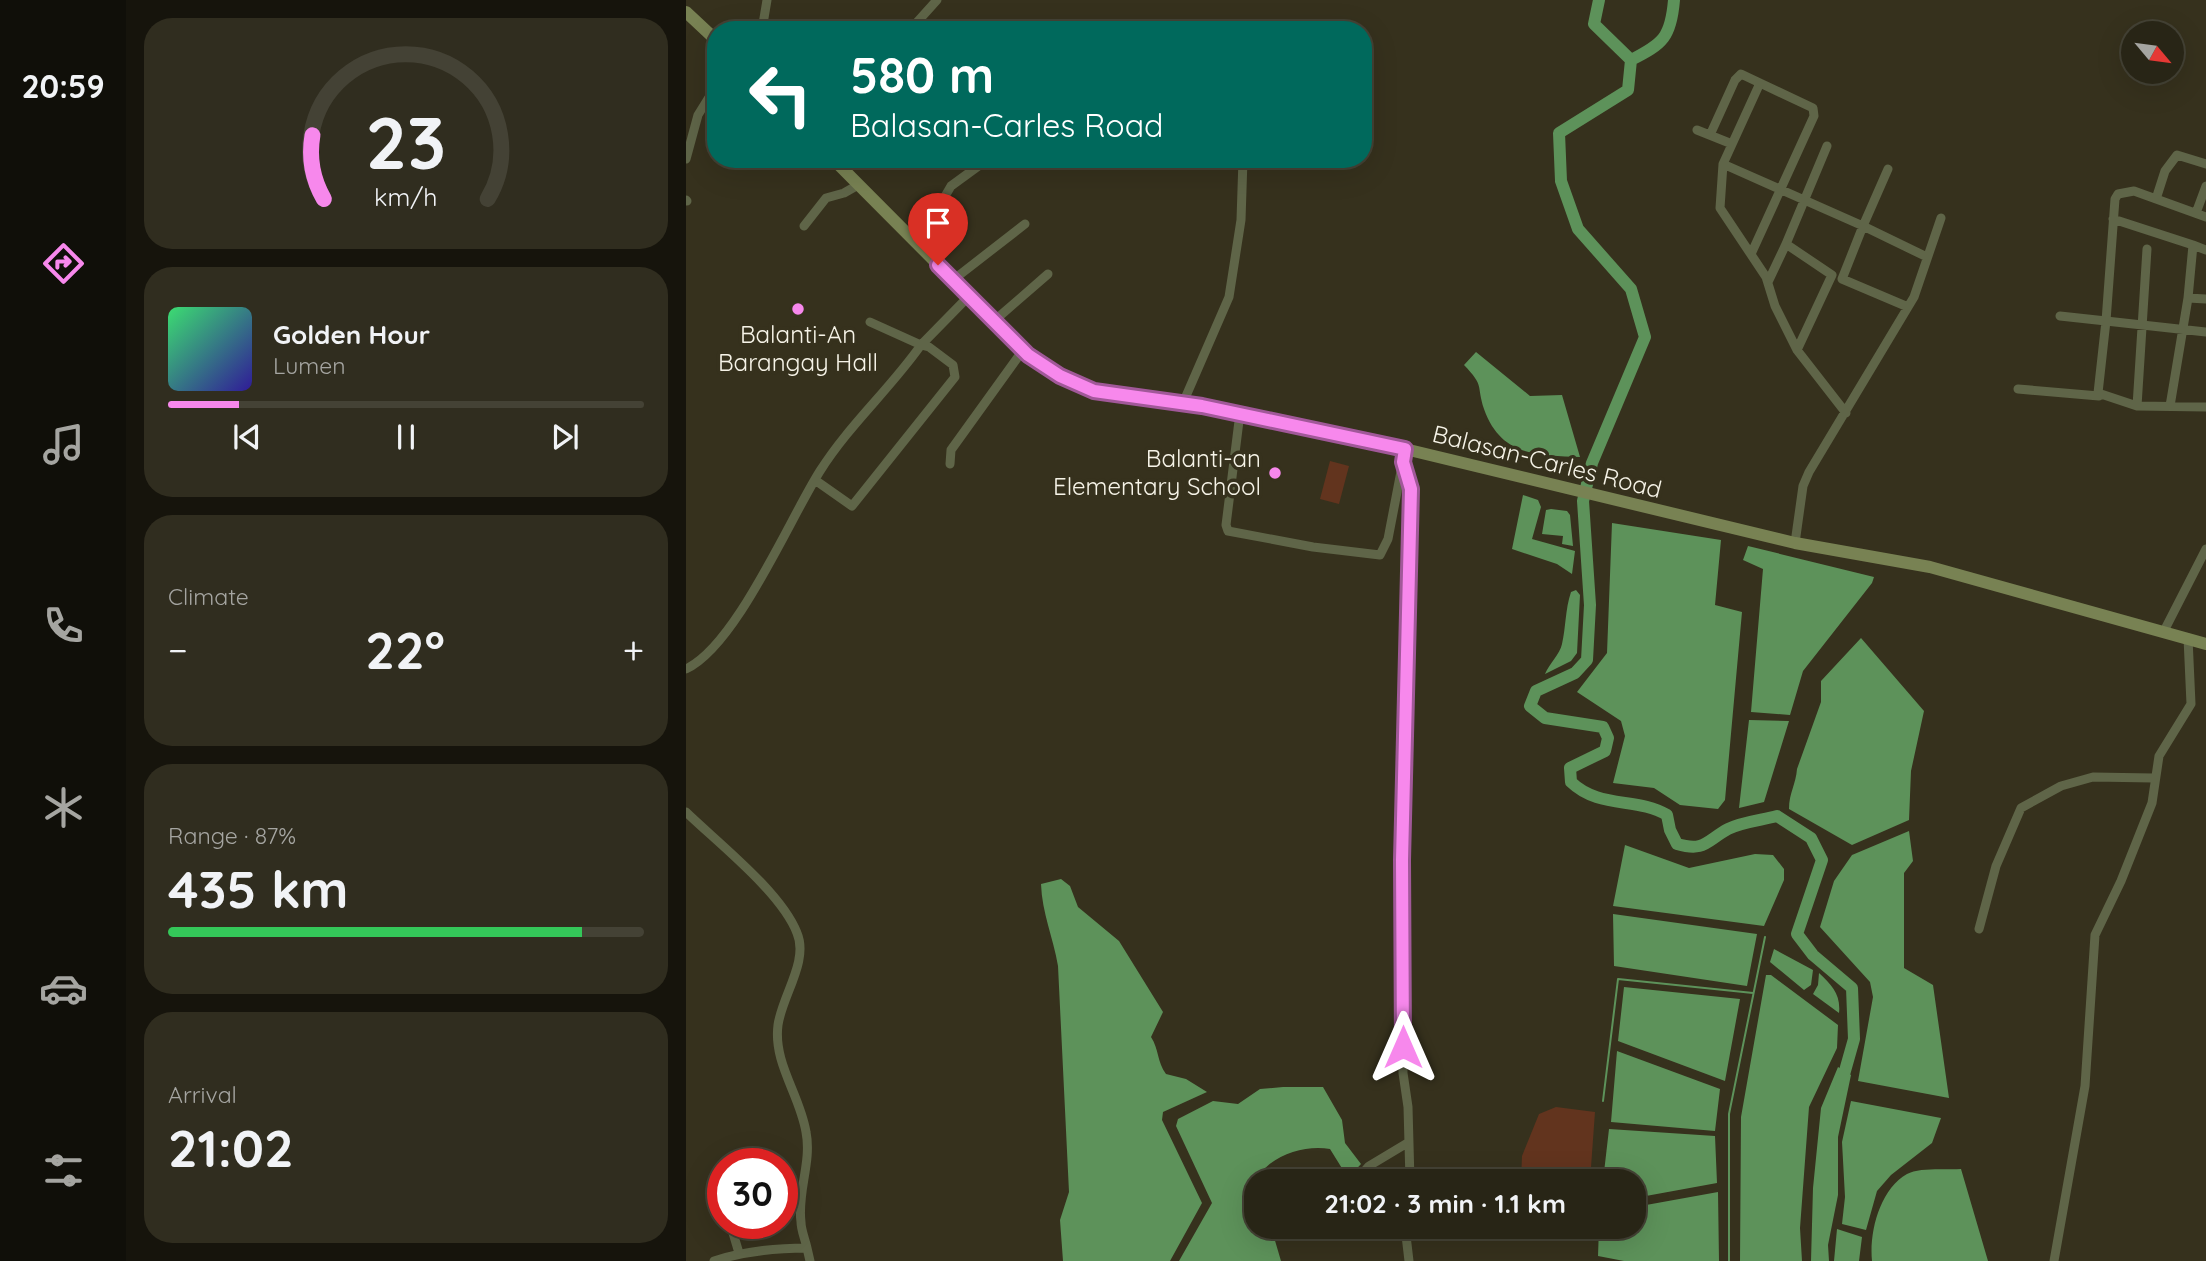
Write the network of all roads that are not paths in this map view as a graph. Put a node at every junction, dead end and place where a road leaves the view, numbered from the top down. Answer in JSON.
{"nodes":[{"id":1,"x":767,"y":0,"type":"edge"},
{"id":2,"x":937,"y":0,"type":"edge"},
{"id":3,"x":686,"y":12,"type":"edge"},
{"id":4,"x":764,"y":21,"type":"edge"},
{"id":5,"x":918,"y":21,"type":"edge"},
{"id":6,"x":707,"y":32,"type":"edge"},
{"id":7,"x":1760,"y":83,"type":"junction"},
{"id":8,"x":707,"y":100,"type":"edge"},
{"id":9,"x":1697,"y":130,"type":"dead end"},
{"id":10,"x":1710,"y":135,"type":"junction"},
{"id":11,"x":1732,"y":144,"type":"junction"},
{"id":12,"x":1827,"y":146,"type":"dead end"},
{"id":13,"x":686,"y":159,"type":"edge"},
{"id":14,"x":1723,"y":164,"type":"junction"},
{"id":15,"x":2206,"y":164,"type":"edge"},
{"id":16,"x":842,"y":168,"type":"edge"},
{"id":17,"x":976,"y":168,"type":"edge"},
{"id":18,"x":1243,"y":168,"type":"edge"},
{"id":19,"x":1888,"y":169,"type":"dead end"},
{"id":20,"x":858,"y":185,"type":"junction"},
{"id":21,"x":2206,"y":186,"type":"edge"},
{"id":22,"x":1779,"y":188,"type":"junction"},
{"id":23,"x":2156,"y":199,"type":"junction"},
{"id":24,"x":1805,"y":200,"type":"junction"},
{"id":25,"x":2201,"y":215,"type":"edge"},
{"id":26,"x":1941,"y":218,"type":"dead end"},
{"id":27,"x":2113,"y":219,"type":"junction"},
{"id":28,"x":1025,"y":224,"type":"dead end"},
{"id":29,"x":804,"y":226,"type":"dead end"},
{"id":30,"x":1863,"y":226,"type":"junction"},
{"id":31,"x":909,"y":236,"type":"junction"},
{"id":32,"x":1786,"y":244,"type":"junction"},
{"id":33,"x":2193,"y":245,"type":"junction"},
{"id":34,"x":2147,"y":249,"type":"dead end"},
{"id":35,"x":2206,"y":250,"type":"edge"},
{"id":36,"x":1752,"y":252,"type":"junction"},
{"id":37,"x":1927,"y":257,"type":"junction"},
{"id":38,"x":1048,"y":274,"type":"dead end"},
{"id":39,"x":1837,"y":277,"type":"junction"},
{"id":40,"x":953,"y":280,"type":"junction"},
{"id":41,"x":1768,"y":282,"type":"junction"},
{"id":42,"x":969,"y":296,"type":"junction"},
{"id":43,"x":2188,"y":298,"type":"junction"},
{"id":44,"x":2206,"y":299,"type":"edge"},
{"id":45,"x":1908,"y":307,"type":"junction"},
{"id":46,"x":2060,"y":316,"type":"dead end"},
{"id":47,"x":994,"y":321,"type":"junction"},
{"id":48,"x":2106,"y":321,"type":"junction"},
{"id":49,"x":870,"y":322,"type":"dead end"},
{"id":50,"x":2141,"y":325,"type":"junction"},
{"id":51,"x":2181,"y":329,"type":"junction"},
{"id":52,"x":2206,"y":332,"type":"edge"},
{"id":53,"x":921,"y":345,"type":"junction"},
{"id":54,"x":1023,"y":350,"type":"junction"},
{"id":55,"x":1797,"y":350,"type":"junction"},
{"id":56,"x":2018,"y":389,"type":"dead end"},
{"id":57,"x":2099,"y":396,"type":"junction"},
{"id":58,"x":1183,"y":402,"type":"junction"},
{"id":59,"x":2137,"y":406,"type":"junction"},
{"id":60,"x":2170,"y":406,"type":"junction"},
{"id":61,"x":2206,"y":407,"type":"edge"},
{"id":62,"x":1240,"y":413,"type":"junction"},
{"id":63,"x":1846,"y":413,"type":"junction"},
{"id":64,"x":1404,"y":455,"type":"junction"},
{"id":65,"x":950,"y":464,"type":"dead end"},
{"id":66,"x":815,"y":480,"type":"junction"},
{"id":67,"x":1795,"y":543,"type":"junction"},
{"id":68,"x":2206,"y":549,"type":"edge"},
{"id":69,"x":2164,"y":631,"type":"junction"},
{"id":70,"x":2188,"y":638,"type":"junction"},
{"id":71,"x":2206,"y":644,"type":"edge"},
{"id":72,"x":686,"y":669,"type":"edge"},
{"id":73,"x":2153,"y":778,"type":"junction"},
{"id":74,"x":686,"y":812,"type":"edge"},
{"id":75,"x":1979,"y":929,"type":"dead end"},
{"id":76,"x":1409,"y":1142,"type":"junction"},
{"id":77,"x":1366,"y":1169,"type":"edge"},
{"id":78,"x":1410,"y":1169,"type":"edge"},
{"id":79,"x":735,"y":1239,"type":"edge"},
{"id":80,"x":1406,"y":1239,"type":"edge"},
{"id":81,"x":807,"y":1248,"type":"junction"},
{"id":82,"x":739,"y":1253,"type":"junction"},
{"id":83,"x":715,"y":1261,"type":"edge"},
{"id":84,"x":810,"y":1261,"type":"edge"},
{"id":85,"x":1409,"y":1261,"type":"edge"},
{"id":86,"x":2054,"y":1261,"type":"edge"}],
"edges":[{"from":1,"to":4,"type":"street"},
{"from":2,"to":5,"type":"street"},
{"from":3,"to":6,"type":"main road"},
{"from":7,"to":10,"type":"street"},
{"from":7,"to":11,"type":"street"},
{"from":7,"to":22,"type":"street"},
{"from":8,"to":13,"type":"street"},
{"from":9,"to":10,"type":"street"},
{"from":10,"to":11,"type":"street"},
{"from":11,"to":14,"type":"street"},
{"from":12,"to":24,"type":"street"},
{"from":14,"to":22,"type":"street"},
{"from":14,"to":36,"type":"street"},
{"from":15,"to":23,"type":"street"},
{"from":16,"to":20,"type":"main road","name":"Balasan-Carles Road"},
{"from":17,"to":31,"type":"street"},
{"from":18,"to":58,"type":"street"},
{"from":19,"to":30,"type":"street"},
{"from":20,"to":29,"type":"street"},
{"from":20,"to":31,"type":"main road","name":"Balasan-Carles Road"},
{"from":21,"to":25,"type":"street"},
{"from":22,"to":24,"type":"street"},
{"from":22,"to":36,"type":"street"},
{"from":23,"to":25,"type":"street"},
{"from":23,"to":27,"type":"street"},
{"from":24,"to":30,"type":"street"},
{"from":24,"to":32,"type":"street"},
{"from":26,"to":37,"type":"street"},
{"from":27,"to":33,"type":"street"},
{"from":27,"to":48,"type":"street"},
{"from":28,"to":40,"type":"street"},
{"from":30,"to":37,"type":"street"},
{"from":30,"to":39,"type":"street"},
{"from":31,"to":40,"type":"main road","name":"Balasan-Carles Road"},
{"from":32,"to":39,"type":"street"},
{"from":32,"to":41,"type":"street"},
{"from":33,"to":35,"type":"street"},
{"from":33,"to":43,"type":"street"},
{"from":34,"to":50,"type":"street"},
{"from":36,"to":41,"type":"street"},
{"from":37,"to":45,"type":"street"},
{"from":38,"to":47,"type":"street"},
{"from":39,"to":45,"type":"street"},
{"from":39,"to":55,"type":"street"},
{"from":40,"to":42,"type":"main road","name":"Balasan-Carles Road"},
{"from":41,"to":55,"type":"street"},
{"from":42,"to":47,"type":"main road","name":"Balasan-Carles Road"},
{"from":42,"to":53,"type":"street"},
{"from":43,"to":44,"type":"street"},
{"from":43,"to":51,"type":"street"},
{"from":45,"to":63,"type":"street"},
{"from":46,"to":48,"type":"street"},
{"from":47,"to":54,"type":"main road","name":"Balasan-Carles Road"},
{"from":48,"to":50,"type":"street"},
{"from":48,"to":57,"type":"street"},
{"from":49,"to":53,"type":"street"},
{"from":50,"to":51,"type":"street"},
{"from":50,"to":59,"type":"street"},
{"from":51,"to":52,"type":"street"},
{"from":51,"to":60,"type":"street"},
{"from":53,"to":66,"type":"street"},
{"from":53,"to":66,"type":"street"},
{"from":54,"to":58,"type":"main road","name":"Balasan-Carles Road"},
{"from":54,"to":65,"type":"street"},
{"from":55,"to":63,"type":"street"},
{"from":56,"to":57,"type":"street"},
{"from":57,"to":59,"type":"street"},
{"from":58,"to":62,"type":"main road","name":"Balasan-Carles Road"},
{"from":59,"to":60,"type":"street"},
{"from":60,"to":61,"type":"street"},
{"from":62,"to":64,"type":"main road","name":"Balasan-Carles Road"},
{"from":62,"to":64,"type":"street"},
{"from":63,"to":67,"type":"street"},
{"from":64,"to":67,"type":"main road","name":"Balasan-Carles Road"},
{"from":64,"to":76,"type":"street"},
{"from":66,"to":72,"type":"street"},
{"from":67,"to":69,"type":"main road","name":"Balasan-Carles Road"},
{"from":68,"to":69,"type":"street"},
{"from":69,"to":70,"type":"main road","name":"Balasan-Carles Road"},
{"from":70,"to":71,"type":"main road","name":"Balasan-Carles Road"},
{"from":70,"to":73,"type":"street"},
{"from":73,"to":75,"type":"street"},
{"from":73,"to":86,"type":"street"},
{"from":74,"to":81,"type":"street"},
{"from":76,"to":77,"type":"street"},
{"from":76,"to":78,"type":"street"},
{"from":79,"to":82,"type":"street"},
{"from":80,"to":85,"type":"street"},
{"from":81,"to":82,"type":"street"},
{"from":81,"to":84,"type":"street"},
{"from":82,"to":83,"type":"street"}]}
